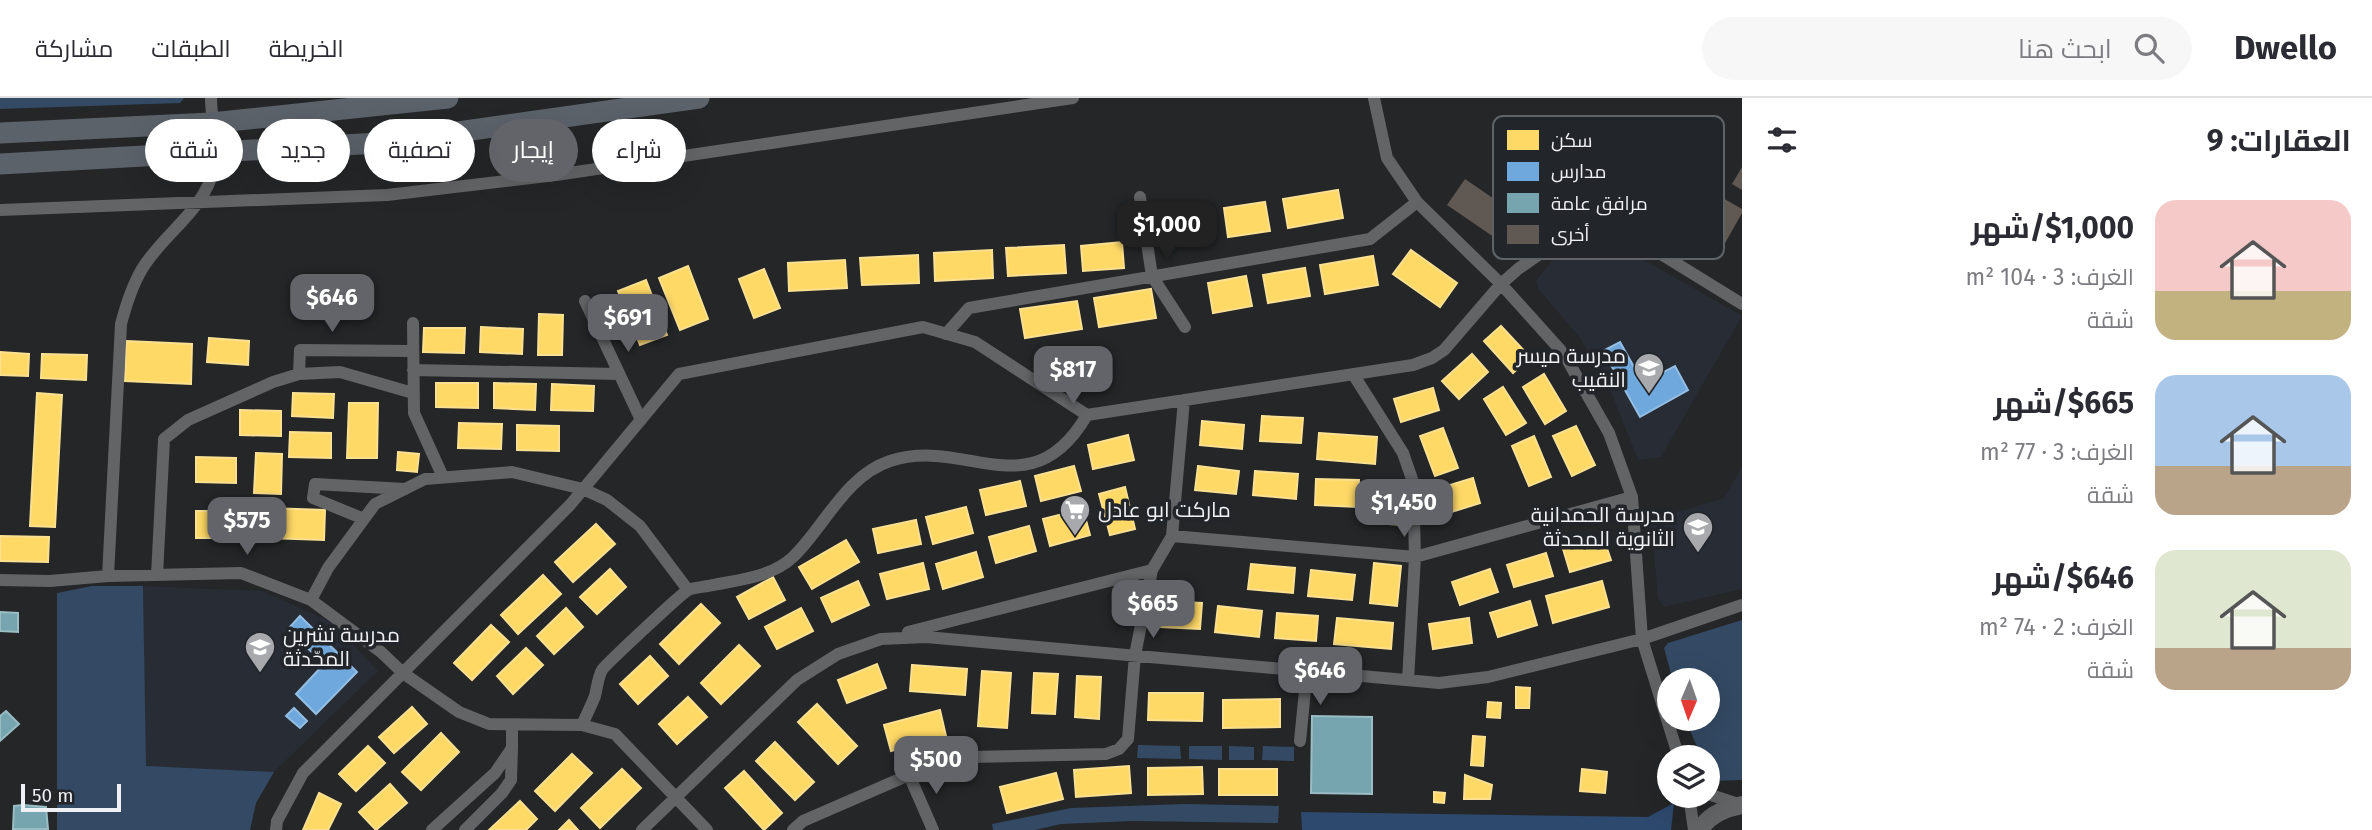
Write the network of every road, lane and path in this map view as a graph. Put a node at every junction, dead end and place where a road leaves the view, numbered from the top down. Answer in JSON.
{"nodes":[{"id":1,"x":211,"y":98,"type":"edge"},
{"id":2,"x":448,"y":98,"type":"edge"},
{"id":3,"x":699,"y":98,"type":"edge"},
{"id":4,"x":1073,"y":98,"type":"edge"},
{"id":5,"x":1374,"y":98,"type":"edge"},
{"id":6,"x":211,"y":119,"type":"edge"},
{"id":7,"x":241,"y":119,"type":"edge"},
{"id":8,"x":145,"y":125,"type":"edge"},
{"id":9,"x":0,"y":133,"type":"edge"},
{"id":10,"x":243,"y":151,"type":"edge"},
{"id":11,"x":145,"y":157,"type":"edge"},
{"id":12,"x":0,"y":164,"type":"edge"},
{"id":13,"x":207,"y":182,"type":"edge"},
{"id":14,"x":1140,"y":197,"type":"dead end"},
{"id":15,"x":1417,"y":202,"type":"junction"},
{"id":16,"x":196,"y":204,"type":"junction"},
{"id":17,"x":0,"y":210,"type":"edge"},
{"id":18,"x":1534,"y":259,"type":"edge"},
{"id":19,"x":1669,"y":259,"type":"edge"},
{"id":20,"x":1152,"y":276,"type":"junction"},
{"id":21,"x":1501,"y":284,"type":"junction"},
{"id":22,"x":584,"y":301,"type":"dead end"},
{"id":23,"x":1742,"y":304,"type":"edge"},
{"id":24,"x":413,"y":323,"type":"dead end"},
{"id":25,"x":1185,"y":327,"type":"dead end"},
{"id":26,"x":946,"y":334,"type":"junction"},
{"id":27,"x":413,"y":351,"type":"junction"},
{"id":28,"x":413,"y":370,"type":"junction"},
{"id":29,"x":619,"y":373,"type":"junction"},
{"id":30,"x":299,"y":374,"type":"junction"},
{"id":31,"x":1353,"y":374,"type":"junction"},
{"id":32,"x":413,"y":393,"type":"junction"},
{"id":33,"x":1184,"y":400,"type":"junction"},
{"id":34,"x":1087,"y":415,"type":"junction"},
{"id":35,"x":641,"y":421,"type":"junction"},
{"id":36,"x":443,"y":477,"type":"junction"},
{"id":37,"x":406,"y":489,"type":"junction"},
{"id":38,"x":583,"y":489,"type":"junction"},
{"id":39,"x":1632,"y":497,"type":"junction"},
{"id":40,"x":364,"y":519,"type":"junction"},
{"id":41,"x":1172,"y":536,"type":"junction"},
{"id":42,"x":1415,"y":556,"type":"junction"},
{"id":43,"x":1152,"y":570,"type":"junction"},
{"id":44,"x":158,"y":575,"type":"junction"},
{"id":45,"x":108,"y":576,"type":"junction"},
{"id":46,"x":0,"y":580,"type":"edge"},
{"id":47,"x":688,"y":590,"type":"junction"},
{"id":48,"x":311,"y":600,"type":"junction"},
{"id":49,"x":1742,"y":605,"type":"edge"},
{"id":50,"x":881,"y":639,"type":"junction"},
{"id":51,"x":1642,"y":639,"type":"junction"},
{"id":52,"x":1135,"y":655,"type":"junction"},
{"id":53,"x":1307,"y":670,"type":"junction"},
{"id":54,"x":402,"y":673,"type":"junction"},
{"id":55,"x":1408,"y":680,"type":"junction"},
{"id":56,"x":582,"y":725,"type":"junction"},
{"id":57,"x":512,"y":726,"type":"junction"},
{"id":58,"x":1300,"y":741,"type":"dead end"},
{"id":59,"x":1675,"y":745,"type":"edge"},
{"id":60,"x":512,"y":748,"type":"junction"},
{"id":61,"x":909,"y":775,"type":"junction"},
{"id":62,"x":676,"y":797,"type":"junction"},
{"id":63,"x":1720,"y":799,"type":"edge"},
{"id":64,"x":1742,"y":805,"type":"edge"},
{"id":65,"x":1691,"y":808,"type":"edge"},
{"id":66,"x":276,"y":830,"type":"edge"},
{"id":67,"x":432,"y":830,"type":"edge"},
{"id":68,"x":465,"y":830,"type":"edge"},
{"id":69,"x":642,"y":830,"type":"edge"},
{"id":70,"x":707,"y":830,"type":"edge"},
{"id":71,"x":793,"y":830,"type":"edge"},
{"id":72,"x":933,"y":830,"type":"edge"},
{"id":73,"x":1694,"y":830,"type":"edge"},
{"id":74,"x":1700,"y":830,"type":"edge"}],
"edges":[{"from":1,"to":6,"type":"street"},
{"from":2,"to":7,"type":"highway"},
{"from":3,"to":10,"type":"highway"},
{"from":4,"to":16,"type":"street"},
{"from":5,"to":15,"type":"street"},
{"from":8,"to":9,"type":"highway"},
{"from":11,"to":12,"type":"highway"},
{"from":13,"to":16,"type":"street"},
{"from":14,"to":20,"type":"street"},
{"from":15,"to":20,"type":"street"},
{"from":15,"to":21,"type":"street"},
{"from":16,"to":17,"type":"street"},
{"from":16,"to":45,"type":"street"},
{"from":18,"to":21,"type":"street"},
{"from":19,"to":23,"type":"street"},
{"from":20,"to":25,"type":"street"},
{"from":20,"to":26,"type":"street"},
{"from":21,"to":31,"type":"street"},
{"from":21,"to":39,"type":"street"},
{"from":22,"to":29,"type":"street"},
{"from":24,"to":27,"type":"street"},
{"from":26,"to":34,"type":"street"},
{"from":26,"to":35,"type":"street"},
{"from":27,"to":28,"type":"street"},
{"from":27,"to":30,"type":"street"},
{"from":28,"to":29,"type":"street"},
{"from":28,"to":32,"type":"street"},
{"from":29,"to":35,"type":"street"},
{"from":30,"to":32,"type":"street"},
{"from":30,"to":44,"type":"street"},
{"from":31,"to":33,"type":"street"},
{"from":31,"to":42,"type":"street"},
{"from":32,"to":36,"type":"street"},
{"from":33,"to":34,"type":"street"},
{"from":33,"to":41,"type":"street"},
{"from":34,"to":47,"type":"street"},
{"from":35,"to":38,"type":"street"},
{"from":36,"to":37,"type":"street"},
{"from":36,"to":38,"type":"street"},
{"from":37,"to":40,"type":"street"},
{"from":37,"to":40,"type":"street"},
{"from":38,"to":47,"type":"street"},
{"from":38,"to":54,"type":"street"},
{"from":39,"to":42,"type":"street"},
{"from":39,"to":51,"type":"street"},
{"from":40,"to":48,"type":"street"},
{"from":41,"to":42,"type":"street"},
{"from":41,"to":43,"type":"street"},
{"from":42,"to":55,"type":"street"},
{"from":43,"to":50,"type":"street"},
{"from":43,"to":52,"type":"street"},
{"from":44,"to":45,"type":"street"},
{"from":44,"to":48,"type":"street"},
{"from":45,"to":46,"type":"street"},
{"from":47,"to":56,"type":"street"},
{"from":48,"to":54,"type":"street"},
{"from":49,"to":51,"type":"street"},
{"from":50,"to":52,"type":"street"},
{"from":50,"to":62,"type":"street"},
{"from":51,"to":55,"type":"street"},
{"from":51,"to":59,"type":"street"},
{"from":52,"to":53,"type":"street"},
{"from":52,"to":61,"type":"street"},
{"from":53,"to":55,"type":"street"},
{"from":53,"to":58,"type":"street"},
{"from":54,"to":57,"type":"street"},
{"from":54,"to":66,"type":"street"},
{"from":56,"to":57,"type":"street"},
{"from":56,"to":62,"type":"street"},
{"from":57,"to":60,"type":"street"},
{"from":60,"to":67,"type":"street"},
{"from":60,"to":68,"type":"street"},
{"from":61,"to":71,"type":"street"},
{"from":61,"to":72,"type":"street"},
{"from":62,"to":69,"type":"street"},
{"from":62,"to":70,"type":"street"},
{"from":63,"to":64,"type":"street"},
{"from":64,"to":74,"type":"street"},
{"from":65,"to":73,"type":"street"}]}
